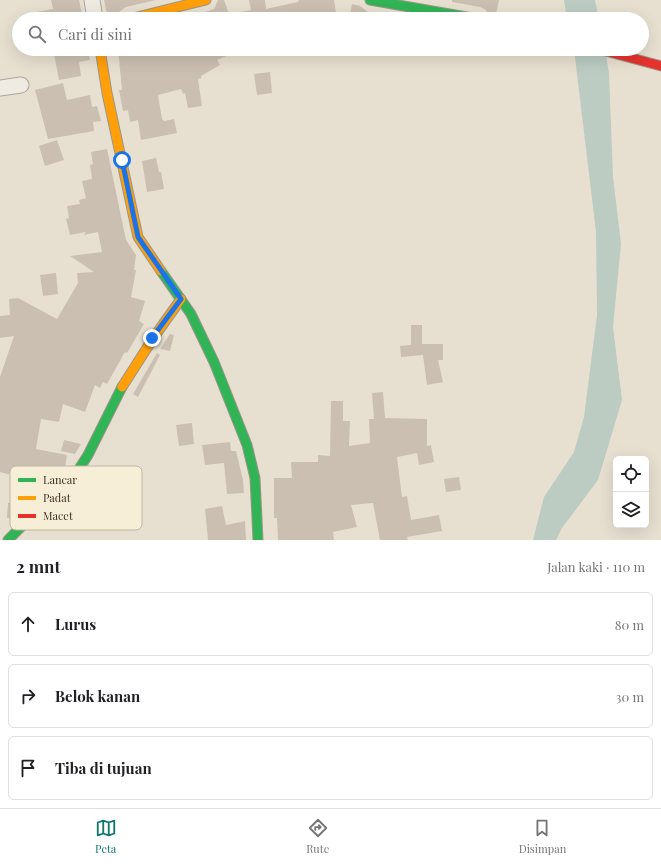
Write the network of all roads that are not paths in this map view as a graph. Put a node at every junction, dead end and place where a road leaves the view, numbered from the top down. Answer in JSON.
{"nodes":[{"id":1,"x":92,"y":0,"type":"edge"},
{"id":2,"x":206,"y":0,"type":"edge"},
{"id":3,"x":370,"y":0,"type":"edge"},
{"id":4,"x":94,"y":12,"type":"edge"},
{"id":5,"x":157,"y":12,"type":"edge"},
{"id":6,"x":435,"y":12,"type":"edge"},
{"id":7,"x":101,"y":56,"type":"edge"},
{"id":8,"x":624,"y":56,"type":"edge"},
{"id":9,"x":661,"y":66,"type":"edge"},
{"id":10,"x":21,"y":85,"type":"dead end"},
{"id":11,"x":0,"y":88,"type":"edge"},
{"id":12,"x":181,"y":299,"type":"junction"},
{"id":13,"x":81,"y":466,"type":"edge"},
{"id":14,"x":17,"y":530,"type":"edge"},
{"id":15,"x":8,"y":540,"type":"edge"},
{"id":16,"x":258,"y":540,"type":"edge"}],
"edges":[{"from":1,"to":4,"type":"street"},
{"from":2,"to":5,"type":"street"},
{"from":3,"to":6,"type":"street"},
{"from":7,"to":12,"type":"street"},
{"from":8,"to":9,"type":"street"},
{"from":10,"to":11,"type":"street"},
{"from":12,"to":13,"type":"street"},
{"from":12,"to":16,"type":"street"},
{"from":14,"to":15,"type":"street"}]}
